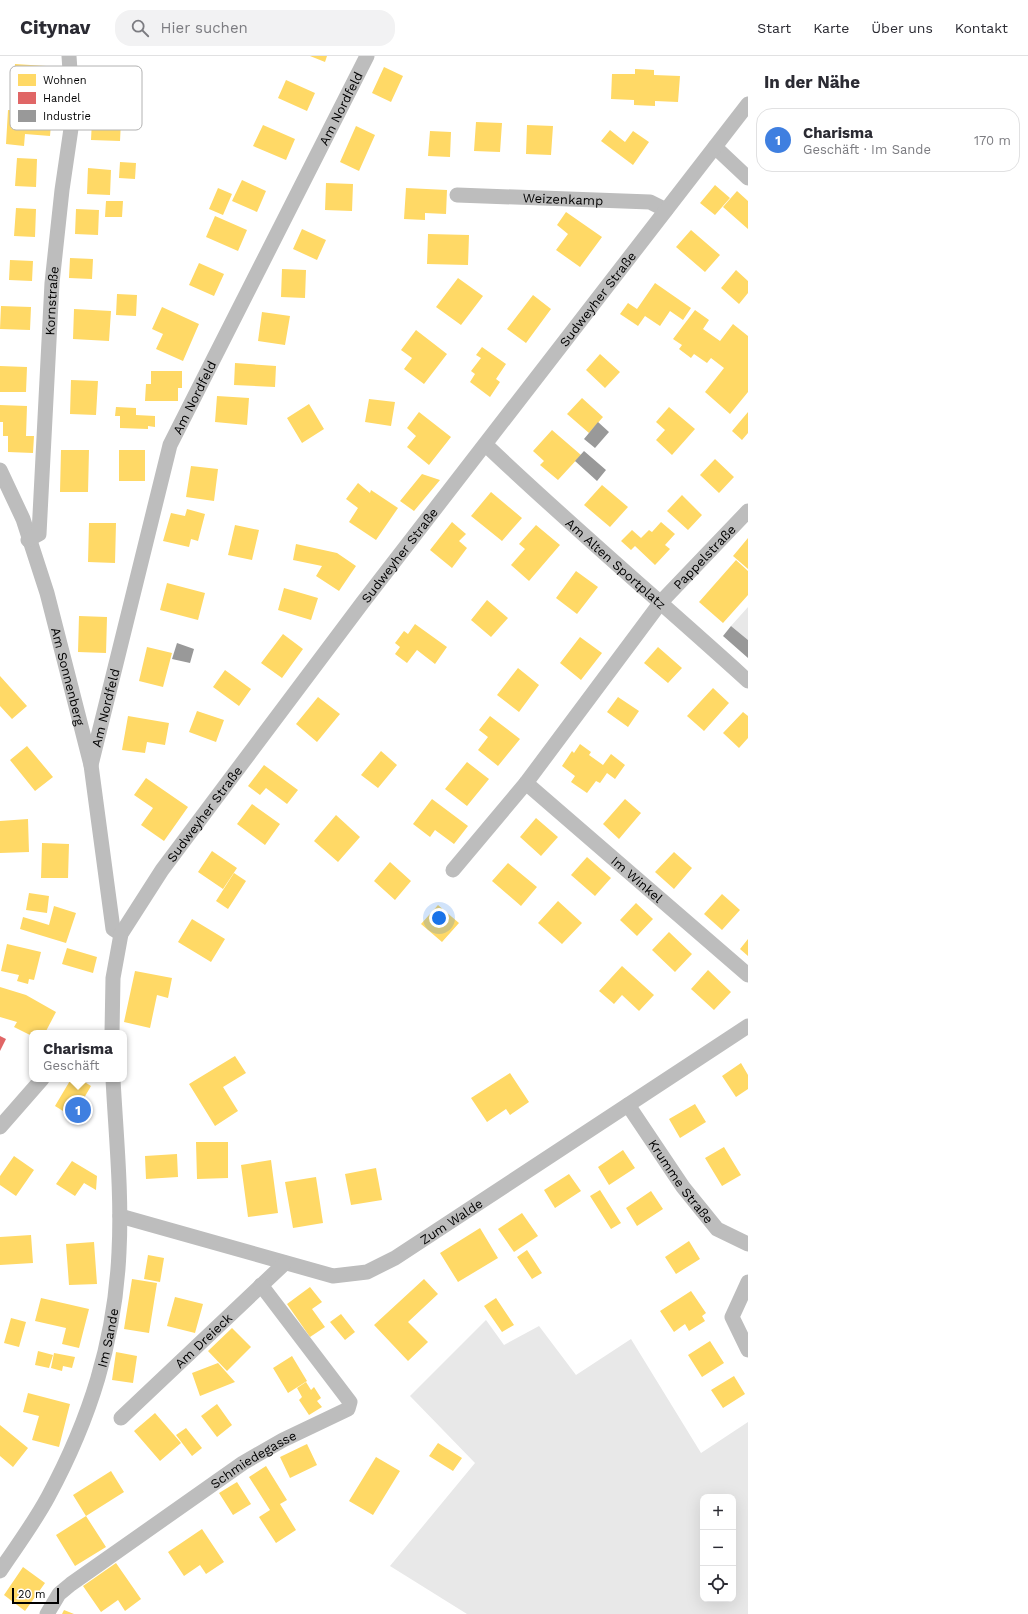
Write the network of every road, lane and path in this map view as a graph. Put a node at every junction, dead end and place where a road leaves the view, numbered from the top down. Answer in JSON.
{"nodes":[{"id":1,"x":69,"y":56,"type":"edge"},
{"id":2,"x":367,"y":56,"type":"edge"},
{"id":3,"x":70,"y":66,"type":"edge"},
{"id":4,"x":748,"y":104,"type":"edge"},
{"id":5,"x":71,"y":130,"type":"edge"},
{"id":6,"x":715,"y":147,"type":"junction"},
{"id":7,"x":748,"y":178,"type":"edge"},
{"id":8,"x":457,"y":195,"type":"dead end"},
{"id":9,"x":666,"y":210,"type":"junction"},
{"id":10,"x":486,"y":445,"type":"junction"},
{"id":11,"x":0,"y":470,"type":"edge"},
{"id":12,"x":748,"y":511,"type":"edge"},
{"id":13,"x":28,"y":540,"type":"junction"},
{"id":14,"x":661,"y":602,"type":"junction"},
{"id":15,"x":748,"y":681,"type":"edge"},
{"id":16,"x":91,"y":764,"type":"junction"},
{"id":17,"x":526,"y":783,"type":"junction"},
{"id":18,"x":453,"y":870,"type":"dead end"},
{"id":19,"x":121,"y":934,"type":"junction"},
{"id":20,"x":748,"y":974,"type":"edge"},
{"id":21,"x":748,"y":1026,"type":"edge"},
{"id":22,"x":112,"y":1030,"type":"edge"},
{"id":23,"x":39,"y":1082,"type":"edge"},
{"id":24,"x":113,"y":1082,"type":"edge"},
{"id":25,"x":628,"y":1105,"type":"junction"},
{"id":26,"x":0,"y":1127,"type":"edge"},
{"id":27,"x":120,"y":1216,"type":"junction"},
{"id":28,"x":748,"y":1244,"type":"edge"},
{"id":29,"x":285,"y":1263,"type":"junction"},
{"id":30,"x":748,"y":1282,"type":"edge"},
{"id":31,"x":261,"y":1286,"type":"junction"},
{"id":32,"x":748,"y":1350,"type":"edge"},
{"id":33,"x":121,"y":1418,"type":"dead end"},
{"id":34,"x":0,"y":1571,"type":"edge"},
{"id":35,"x":47,"y":1614,"type":"edge"}],
"edges":[{"from":1,"to":3,"type":"street","name":"Kornstraße"},
{"from":2,"to":16,"type":"street","name":"Am Nordfeld"},
{"from":4,"to":6,"type":"street","name":"Sudweyher Straße"},
{"from":5,"to":13,"type":"street","name":"Kornstraße"},
{"from":6,"to":7,"type":"street"},
{"from":6,"to":9,"type":"street","name":"Sudweyher Straße"},
{"from":8,"to":9,"type":"street","name":"Weizenkamp"},
{"from":9,"to":10,"type":"street","name":"Sudweyher Straße"},
{"from":10,"to":14,"type":"street","name":"Am Alten Sportplatz"},
{"from":10,"to":19,"type":"street","name":"Sudweyher Straße"},
{"from":11,"to":13,"type":"street","name":"Am Sonnenberg"},
{"from":12,"to":14,"type":"street","name":"Pappelstraße"},
{"from":13,"to":16,"type":"street","name":"Am Sonnenberg"},
{"from":14,"to":15,"type":"street","name":"Am Alten Sportplatz"},
{"from":14,"to":17,"type":"street"},
{"from":16,"to":19,"type":"street","name":"Am Sonnenberg"},
{"from":17,"to":18,"type":"street"},
{"from":17,"to":20,"type":"street","name":"Im Winkel"},
{"from":19,"to":22,"type":"street","name":"Sudweyher Straße"},
{"from":21,"to":25,"type":"street","name":"Zum Walde"},
{"from":23,"to":26,"type":"street"},
{"from":24,"to":27,"type":"street","name":"Im Sande"},
{"from":25,"to":28,"type":"street","name":"Krumme Straße"},
{"from":25,"to":29,"type":"street","name":"Zum Walde"},
{"from":27,"to":29,"type":"street","name":"Zum Walde"},
{"from":27,"to":34,"type":"street","name":"Im Sande"},
{"from":29,"to":31,"type":"street","name":"Am Dreieck"},
{"from":30,"to":32,"type":"street"},
{"from":31,"to":33,"type":"street","name":"Am Dreieck"},
{"from":31,"to":35,"type":"street","name":"Schmiedegasse"}]}
